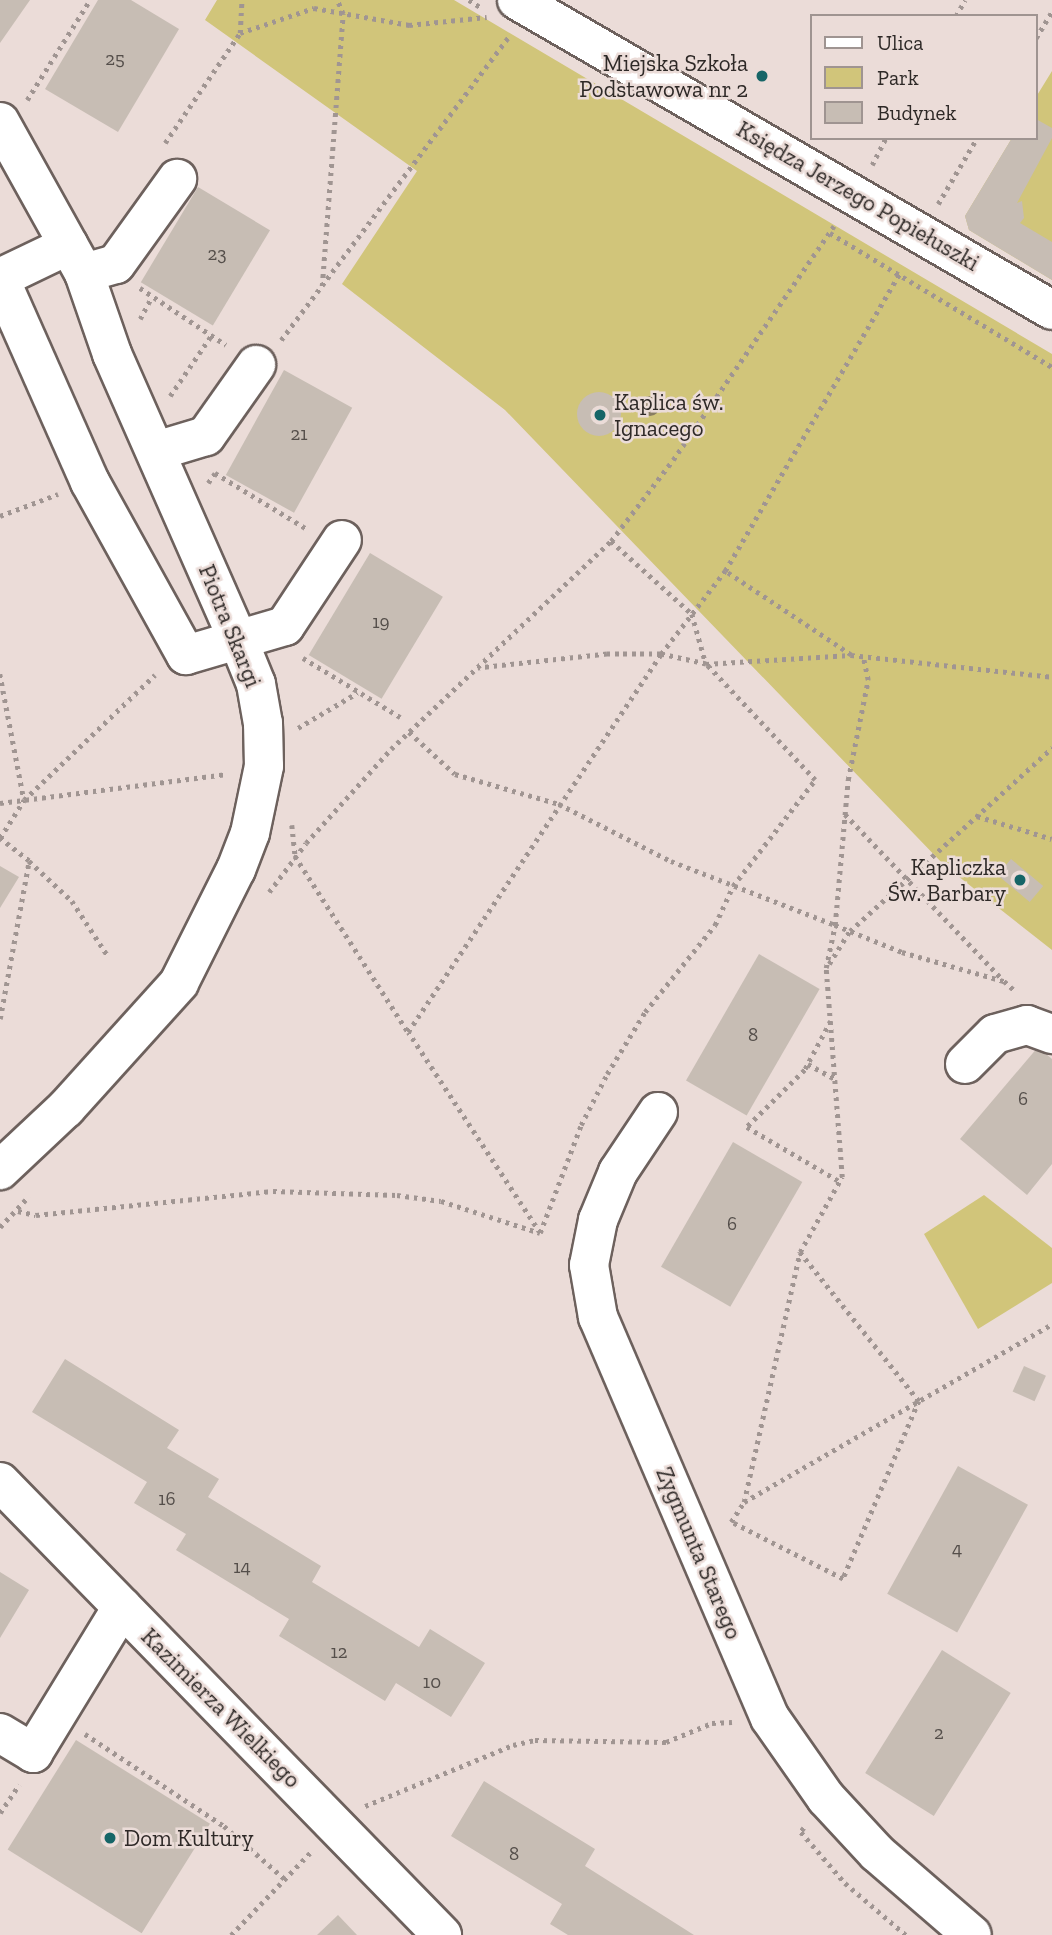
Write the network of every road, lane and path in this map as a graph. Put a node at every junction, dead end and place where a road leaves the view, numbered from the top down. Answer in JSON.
{"nodes":[{"id":1,"x":90,"y":0,"type":"edge"},
{"id":2,"x":242,"y":0,"type":"edge"},
{"id":3,"x":337,"y":0,"type":"edge"},
{"id":4,"x":1052,"y":11,"type":"edge"},
{"id":5,"x":527,"y":13,"type":"edge"},
{"id":6,"x":343,"y":14,"type":"junction"},
{"id":7,"x":240,"y":33,"type":"junction"},
{"id":8,"x":1038,"y":35,"type":"edge"},
{"id":9,"x":10,"y":116,"type":"edge"},
{"id":10,"x":975,"y":140,"type":"edge"},
{"id":11,"x":169,"y":164,"type":"joint"},
{"id":12,"x":855,"y":194,"type":"junction"},
{"id":13,"x":924,"y":232,"type":"junction"},
{"id":14,"x":830,"y":233,"type":"junction"},
{"id":15,"x":77,"y":259,"type":"junction"},
{"id":16,"x":899,"y":274,"type":"junction"},
{"id":17,"x":0,"y":279,"type":"edge"},
{"id":18,"x":135,"y":284,"type":"dead end"},
{"id":19,"x":322,"y":287,"type":"junction"},
{"id":20,"x":1052,"y":310,"type":"edge"},
{"id":21,"x":211,"y":336,"type":"junction"},
{"id":22,"x":257,"y":365,"type":"junction"},
{"id":23,"x":1052,"y":367,"type":"edge"},
{"id":24,"x":162,"y":408,"type":"dead end"},
{"id":25,"x":156,"y":451,"type":"junction"},
{"id":26,"x":202,"y":493,"type":"dead end"},
{"id":27,"x":611,"y":541,"type":"junction"},
{"id":28,"x":340,"y":544,"type":"joint"},
{"id":29,"x":725,"y":570,"type":"junction"},
{"id":30,"x":692,"y":614,"type":"junction"},
{"id":31,"x":285,"y":626,"type":"junction"},
{"id":32,"x":239,"y":642,"type":"junction"},
{"id":33,"x":661,"y":654,"type":"junction"},
{"id":34,"x":851,"y":654,"type":"junction"},
{"id":35,"x":186,"y":655,"type":"junction"},
{"id":36,"x":863,"y":657,"type":"junction"},
{"id":37,"x":706,"y":664,"type":"junction"},
{"id":38,"x":478,"y":668,"type":"junction"},
{"id":39,"x":0,"y":674,"type":"edge"},
{"id":40,"x":1052,"y":677,"type":"edge"},
{"id":41,"x":357,"y":693,"type":"junction"},
{"id":42,"x":400,"y":717,"type":"dead end"},
{"id":43,"x":410,"y":732,"type":"junction"},
{"id":44,"x":289,"y":734,"type":"dead end"},
{"id":45,"x":1052,"y":748,"type":"edge"},
{"id":46,"x":264,"y":766,"type":"junction"},
{"id":47,"x":24,"y":800,"type":"junction"},
{"id":48,"x":0,"y":803,"type":"edge"},
{"id":49,"x":559,"y":804,"type":"junction"},
{"id":50,"x":845,"y":814,"type":"junction"},
{"id":51,"x":977,"y":816,"type":"junction"},
{"id":52,"x":0,"y":838,"type":"edge"},
{"id":53,"x":1052,"y":839,"type":"edge"},
{"id":54,"x":295,"y":856,"type":"junction"},
{"id":55,"x":29,"y":861,"type":"junction"},
{"id":56,"x":907,"y":879,"type":"junction"},
{"id":57,"x":733,"y":886,"type":"junction"},
{"id":58,"x":262,"y":902,"type":"dead end"},
{"id":59,"x":835,"y":925,"type":"junction"},
{"id":60,"x":849,"y":931,"type":"junction"},
{"id":61,"x":108,"y":956,"type":"dead end"},
{"id":62,"x":826,"y":968,"type":"junction"},
{"id":63,"x":1004,"y":981,"type":"junction"},
{"id":64,"x":1023,"y":998,"type":"dead end"},
{"id":65,"x":0,"y":1019,"type":"edge"},
{"id":66,"x":831,"y":1020,"type":"junction"},
{"id":67,"x":408,"y":1032,"type":"junction"},
{"id":68,"x":1052,"y":1034,"type":"edge"},
{"id":69,"x":808,"y":1064,"type":"junction"},
{"id":70,"x":965,"y":1064,"type":"dead end"},
{"id":71,"x":836,"y":1080,"type":"junction"},
{"id":72,"x":658,"y":1112,"type":"dead end"},
{"id":73,"x":13,"y":1164,"type":"edge"},
{"id":74,"x":839,"y":1181,"type":"junction"},
{"id":75,"x":18,"y":1211,"type":"junction"},
{"id":76,"x":0,"y":1227,"type":"edge"},
{"id":77,"x":540,"y":1233,"type":"junction"},
{"id":78,"x":800,"y":1252,"type":"junction"},
{"id":79,"x":1052,"y":1324,"type":"edge"},
{"id":80,"x":919,"y":1401,"type":"junction"},
{"id":81,"x":0,"y":1482,"type":"edge"},
{"id":82,"x":744,"y":1502,"type":"junction"},
{"id":83,"x":122,"y":1607,"type":"junction"},
{"id":84,"x":712,"y":1723,"type":"dead end"},
{"id":85,"x":76,"y":1728,"type":"dead end"},
{"id":86,"x":0,"y":1733,"type":"edge"},
{"id":87,"x":535,"y":1741,"type":"dead end"},
{"id":88,"x":23,"y":1780,"type":"dead end"},
{"id":89,"x":0,"y":1813,"type":"edge"},
{"id":90,"x":285,"y":1878,"type":"dead end"},
{"id":91,"x":442,"y":1935,"type":"edge"},
{"id":92,"x":972,"y":1935,"type":"edge"}],
"edges":[{"from":1,"to":9,"type":"path"},
{"from":2,"to":7,"type":"path"},
{"from":3,"to":6,"type":"path"},
{"from":4,"to":8,"type":"path"},
{"from":5,"to":6,"type":"path"},
{"from":5,"to":12,"type":"street","name":"Księdza Jerzego Popiełuszki"},
{"from":5,"to":19,"type":"path"},
{"from":6,"to":7,"type":"path"},
{"from":6,"to":19,"type":"path"},
{"from":7,"to":11,"type":"path"},
{"from":9,"to":15,"type":"street","name":"Piotra Skargi"},
{"from":10,"to":13,"type":"path"},
{"from":11,"to":15,"type":"street"},
{"from":12,"to":13,"type":"street","name":"Księdza Jerzego Popiełuszki"},
{"from":12,"to":14,"type":"path"},
{"from":13,"to":20,"type":"street","name":"Księdza Jerzego Popiełuszki"},
{"from":14,"to":16,"type":"path"},
{"from":14,"to":27,"type":"path"},
{"from":15,"to":17,"type":"street"},
{"from":15,"to":25,"type":"street","name":"Piotra Skargi"},
{"from":16,"to":23,"type":"path"},
{"from":16,"to":29,"type":"path"},
{"from":17,"to":35,"type":"street"},
{"from":18,"to":21,"type":"path"},
{"from":19,"to":22,"type":"path"},
{"from":21,"to":22,"type":"path"},
{"from":21,"to":24,"type":"path"},
{"from":22,"to":25,"type":"street"},
{"from":25,"to":32,"type":"street","name":"Piotra Skargi"},
{"from":26,"to":28,"type":"path"},
{"from":27,"to":30,"type":"path"},
{"from":27,"to":38,"type":"path"},
{"from":28,"to":31,"type":"street"},
{"from":29,"to":30,"type":"path"},
{"from":29,"to":34,"type":"path"},
{"from":30,"to":33,"type":"path"},
{"from":30,"to":37,"type":"path"},
{"from":31,"to":32,"type":"street"},
{"from":31,"to":41,"type":"path"},
{"from":32,"to":35,"type":"street"},
{"from":32,"to":46,"type":"street","name":"Piotra Skargi"},
{"from":33,"to":37,"type":"path"},
{"from":33,"to":38,"type":"path"},
{"from":33,"to":49,"type":"path"},
{"from":34,"to":36,"type":"path"},
{"from":34,"to":37,"type":"path"},
{"from":35,"to":47,"type":"path"},
{"from":36,"to":40,"type":"path"},
{"from":36,"to":50,"type":"path"},
{"from":37,"to":57,"type":"path"},
{"from":38,"to":43,"type":"path"},
{"from":39,"to":47,"type":"path"},
{"from":41,"to":42,"type":"path"},
{"from":41,"to":44,"type":"path"},
{"from":43,"to":49,"type":"path"},
{"from":43,"to":54,"type":"path"},
{"from":45,"to":51,"type":"path"},
{"from":46,"to":47,"type":"path"},
{"from":46,"to":73,"type":"street","name":"Piotra Skargi"},
{"from":47,"to":48,"type":"path"},
{"from":47,"to":52,"type":"path"},
{"from":49,"to":57,"type":"path"},
{"from":49,"to":67,"type":"path"},
{"from":50,"to":56,"type":"path"},
{"from":50,"to":59,"type":"path"},
{"from":51,"to":53,"type":"path"},
{"from":51,"to":56,"type":"path"},
{"from":52,"to":55,"type":"path"},
{"from":54,"to":58,"type":"path"},
{"from":54,"to":67,"type":"path"},
{"from":55,"to":61,"type":"path"},
{"from":55,"to":65,"type":"path"},
{"from":56,"to":60,"type":"path"},
{"from":56,"to":63,"type":"path"},
{"from":57,"to":59,"type":"path"},
{"from":57,"to":77,"type":"path"},
{"from":59,"to":60,"type":"path"},
{"from":59,"to":62,"type":"path"},
{"from":60,"to":62,"type":"path"},
{"from":60,"to":63,"type":"path"},
{"from":62,"to":66,"type":"path"},
{"from":63,"to":64,"type":"path"},
{"from":66,"to":69,"type":"path"},
{"from":66,"to":71,"type":"path"},
{"from":67,"to":77,"type":"path"},
{"from":68,"to":70,"type":"street"},
{"from":69,"to":71,"type":"path"},
{"from":69,"to":74,"type":"path"},
{"from":71,"to":74,"type":"path"},
{"from":72,"to":92,"type":"street","name":"Zygmunta Starego"},
{"from":73,"to":75,"type":"path"},
{"from":74,"to":78,"type":"path"},
{"from":75,"to":76,"type":"path"},
{"from":75,"to":77,"type":"path"},
{"from":78,"to":80,"type":"path"},
{"from":78,"to":82,"type":"path"},
{"from":79,"to":80,"type":"path"},
{"from":80,"to":82,"type":"path"},
{"from":80,"to":82,"type":"path"},
{"from":81,"to":83,"type":"street","name":"Kazimierza Wielkiego"},
{"from":83,"to":86,"type":"street"},
{"from":83,"to":91,"type":"street","name":"Kazimierza Wielkiego"},
{"from":84,"to":87,"type":"path"},
{"from":85,"to":90,"type":"path"},
{"from":88,"to":89,"type":"path"}]}
